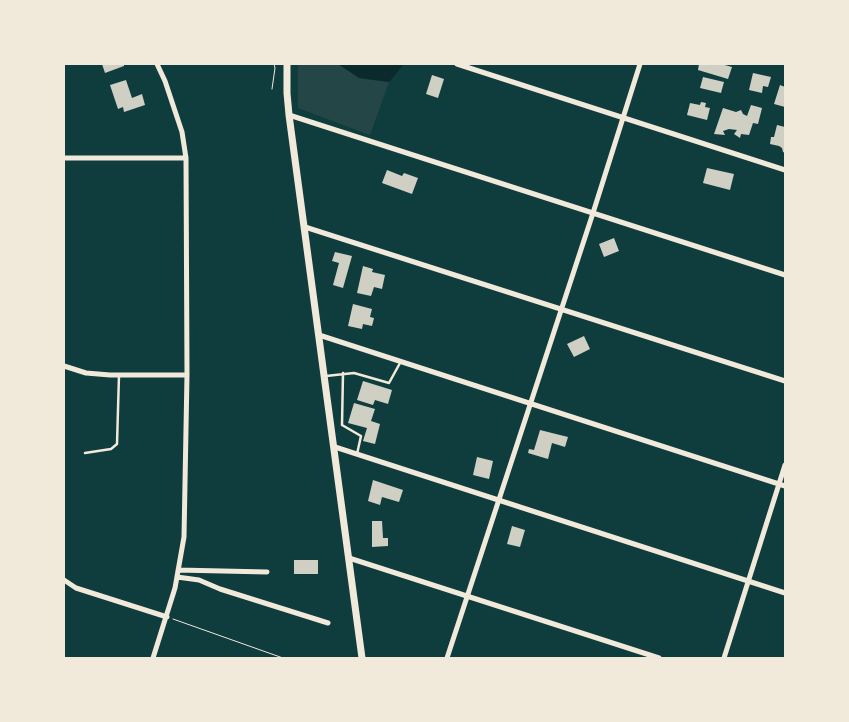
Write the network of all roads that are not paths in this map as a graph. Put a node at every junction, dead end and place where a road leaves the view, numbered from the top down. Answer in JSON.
{"nodes":[{"id":1,"x":157,"y":64,"type":"edge"},
{"id":2,"x":287,"y":64,"type":"edge"},
{"id":3,"x":457,"y":64,"type":"edge"},
{"id":4,"x":640,"y":64,"type":"edge"},
{"id":5,"x":289,"y":115,"type":"junction"},
{"id":6,"x":623,"y":118,"type":"junction"},
{"id":7,"x":64,"y":158,"type":"edge"},
{"id":8,"x":186,"y":158,"type":"junction"},
{"id":9,"x":785,"y":170,"type":"edge"},
{"id":10,"x":593,"y":213,"type":"junction"},
{"id":11,"x":304,"y":227,"type":"junction"},
{"id":12,"x":785,"y":275,"type":"edge"},
{"id":13,"x":562,"y":309,"type":"junction"},
{"id":14,"x":319,"y":335,"type":"junction"},
{"id":15,"x":400,"y":361,"type":"junction"},
{"id":16,"x":64,"y":366,"type":"edge"},
{"id":17,"x":343,"y":373,"type":"junction"},
{"id":18,"x":119,"y":375,"type":"junction"},
{"id":19,"x":187,"y":375,"type":"junction"},
{"id":20,"x":325,"y":376,"type":"junction"},
{"id":21,"x":785,"y":381,"type":"edge"},
{"id":22,"x":531,"y":404,"type":"junction"},
{"id":23,"x":335,"y":447,"type":"junction"},
{"id":24,"x":85,"y":453,"type":"dead end"},
{"id":25,"x":357,"y":454,"type":"junction"},
{"id":26,"x":785,"y":466,"type":"edge"},
{"id":27,"x":779,"y":484,"type":"junction"},
{"id":28,"x":785,"y":486,"type":"edge"},
{"id":29,"x":499,"y":500,"type":"junction"},
{"id":30,"x":349,"y":558,"type":"junction"},
{"id":31,"x":178,"y":570,"type":"junction"},
{"id":32,"x":267,"y":572,"type":"dead end"},
{"id":33,"x":177,"y":577,"type":"junction"},
{"id":34,"x":64,"y":580,"type":"edge"},
{"id":35,"x":748,"y":581,"type":"junction"},
{"id":36,"x":785,"y":593,"type":"edge"},
{"id":37,"x":468,"y":596,"type":"junction"},
{"id":38,"x":167,"y":616,"type":"junction"},
{"id":39,"x":328,"y":623,"type":"dead end"},
{"id":40,"x":153,"y":658,"type":"edge"},
{"id":41,"x":362,"y":658,"type":"edge"},
{"id":42,"x":447,"y":658,"type":"edge"},
{"id":43,"x":659,"y":658,"type":"edge"},
{"id":44,"x":724,"y":658,"type":"edge"}],
"edges":[{"from":1,"to":8,"type":"street"},
{"from":2,"to":5,"type":"main road"},
{"from":3,"to":6,"type":"street"},
{"from":4,"to":6,"type":"street"},
{"from":5,"to":10,"type":"street"},
{"from":5,"to":11,"type":"main road"},
{"from":6,"to":9,"type":"street"},
{"from":6,"to":10,"type":"street"},
{"from":7,"to":8,"type":"street"},
{"from":8,"to":19,"type":"street"},
{"from":10,"to":12,"type":"street"},
{"from":10,"to":13,"type":"street"},
{"from":11,"to":13,"type":"street"},
{"from":11,"to":14,"type":"main road"},
{"from":13,"to":21,"type":"street"},
{"from":13,"to":22,"type":"street"},
{"from":14,"to":15,"type":"street"},
{"from":14,"to":20,"type":"main road"},
{"from":15,"to":17,"type":"lane"},
{"from":15,"to":22,"type":"street"},
{"from":16,"to":18,"type":"street"},
{"from":17,"to":20,"type":"lane"},
{"from":17,"to":25,"type":"lane"},
{"from":18,"to":19,"type":"street"},
{"from":18,"to":24,"type":"lane"},
{"from":19,"to":31,"type":"street"},
{"from":20,"to":23,"type":"main road"},
{"from":22,"to":27,"type":"street"},
{"from":22,"to":29,"type":"street"},
{"from":23,"to":25,"type":"street"},
{"from":23,"to":30,"type":"main road"},
{"from":25,"to":29,"type":"street"},
{"from":26,"to":27,"type":"street"},
{"from":27,"to":28,"type":"street"},
{"from":27,"to":35,"type":"street"},
{"from":29,"to":35,"type":"street"},
{"from":29,"to":37,"type":"street"},
{"from":30,"to":37,"type":"street"},
{"from":30,"to":41,"type":"main road"},
{"from":31,"to":32,"type":"street"},
{"from":31,"to":33,"type":"street"},
{"from":33,"to":38,"type":"street"},
{"from":33,"to":39,"type":"street"},
{"from":34,"to":38,"type":"street"},
{"from":35,"to":36,"type":"street"},
{"from":35,"to":44,"type":"street"},
{"from":37,"to":42,"type":"street"},
{"from":37,"to":43,"type":"street"},
{"from":38,"to":40,"type":"street"}]}
